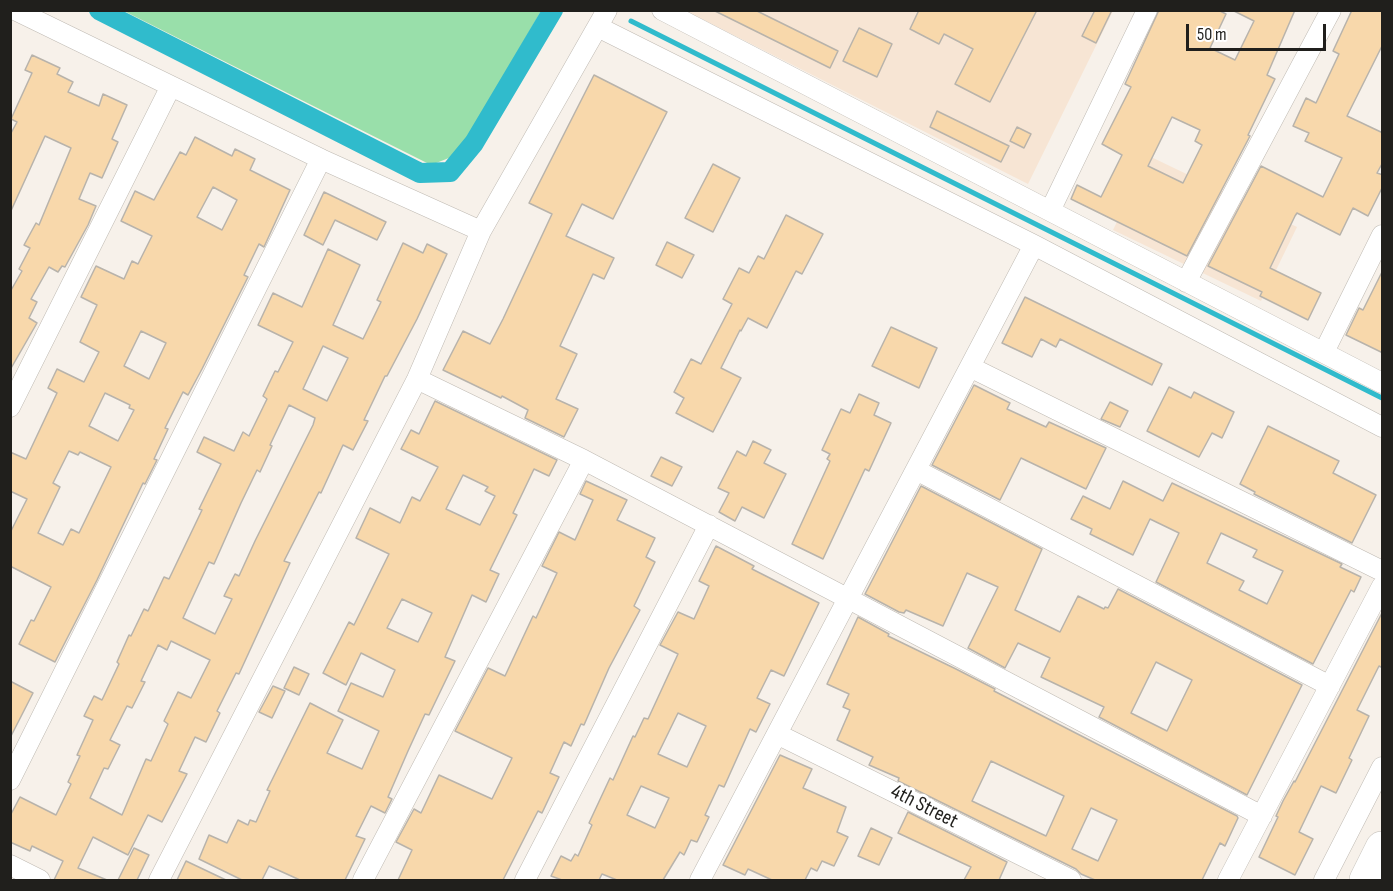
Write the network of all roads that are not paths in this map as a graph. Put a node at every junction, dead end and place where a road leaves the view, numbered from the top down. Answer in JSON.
{"nodes":[{"id":1,"x":15,"y":10,"type":"edge"},
{"id":2,"x":662,"y":10,"type":"edge"},
{"id":3,"x":1148,"y":10,"type":"edge"},
{"id":4,"x":1331,"y":10,"type":"edge"},
{"id":5,"x":602,"y":19,"type":"edge"},
{"id":6,"x":171,"y":86,"type":"junction"},
{"id":7,"x":321,"y":159,"type":"junction"},
{"id":8,"x":1050,"y":211,"type":"junction"},
{"id":9,"x":481,"y":231,"type":"junction"},
{"id":10,"x":1383,"y":235,"type":"edge"},
{"id":11,"x":1034,"y":245,"type":"junction"},
{"id":12,"x":1186,"y":282,"type":"junction"},
{"id":13,"x":1324,"y":352,"type":"junction"},
{"id":14,"x":970,"y":367,"type":"junction"},
{"id":15,"x":417,"y":379,"type":"junction"},
{"id":16,"x":1383,"y":384,"type":"edge"},
{"id":17,"x":10,"y":407,"type":"edge"},
{"id":18,"x":1383,"y":427,"type":"edge"},
{"id":19,"x":584,"y":460,"type":"junction"},
{"id":20,"x":916,"y":470,"type":"junction"},
{"id":21,"x":709,"y":525,"type":"junction"},
{"id":22,"x":1383,"y":571,"type":"edge"},
{"id":23,"x":1383,"y":586,"type":"edge"},
{"id":24,"x":848,"y":598,"type":"junction"},
{"id":25,"x":1330,"y":686,"type":"junction"},
{"id":26,"x":777,"y":734,"type":"junction"},
{"id":27,"x":1383,"y":767,"type":"edge"},
{"id":28,"x":10,"y":780,"type":"edge"},
{"id":29,"x":1262,"y":816,"type":"junction"},
{"id":30,"x":1383,"y":848,"type":"edge"},
{"id":31,"x":10,"y":865,"type":"edge"},
{"id":32,"x":706,"y":878,"type":"edge"},
{"id":33,"x":40,"y":880,"type":"edge"},
{"id":34,"x":159,"y":880,"type":"edge"},
{"id":35,"x":363,"y":880,"type":"edge"},
{"id":36,"x":525,"y":880,"type":"edge"},
{"id":37,"x":1071,"y":880,"type":"edge"},
{"id":38,"x":1228,"y":880,"type":"edge"},
{"id":39,"x":1324,"y":880,"type":"edge"},
{"id":40,"x":1366,"y":880,"type":"edge"}],
"edges":[{"from":1,"to":6,"type":"street"},
{"from":2,"to":8,"type":"street"},
{"from":3,"to":8,"type":"street"},
{"from":4,"to":12,"type":"street"},
{"from":5,"to":9,"type":"street"},
{"from":5,"to":11,"type":"street"},
{"from":6,"to":7,"type":"street"},
{"from":6,"to":17,"type":"street"},
{"from":7,"to":9,"type":"street"},
{"from":7,"to":28,"type":"street"},
{"from":8,"to":12,"type":"street"},
{"from":9,"to":15,"type":"street"},
{"from":10,"to":13,"type":"street"},
{"from":11,"to":14,"type":"street"},
{"from":11,"to":18,"type":"street"},
{"from":12,"to":13,"type":"street"},
{"from":13,"to":16,"type":"street"},
{"from":14,"to":20,"type":"street"},
{"from":14,"to":22,"type":"street"},
{"from":15,"to":19,"type":"street"},
{"from":15,"to":34,"type":"street"},
{"from":19,"to":21,"type":"street"},
{"from":19,"to":35,"type":"street"},
{"from":20,"to":24,"type":"street"},
{"from":20,"to":25,"type":"street"},
{"from":21,"to":24,"type":"street"},
{"from":21,"to":36,"type":"street"},
{"from":23,"to":25,"type":"street"},
{"from":24,"to":26,"type":"street"},
{"from":24,"to":29,"type":"street"},
{"from":25,"to":29,"type":"street"},
{"from":26,"to":32,"type":"street"},
{"from":26,"to":37,"type":"street","name":"4th Street"},
{"from":27,"to":39,"type":"street"},
{"from":29,"to":38,"type":"street"},
{"from":30,"to":40,"type":"highway"},
{"from":31,"to":33,"type":"street"}]}
